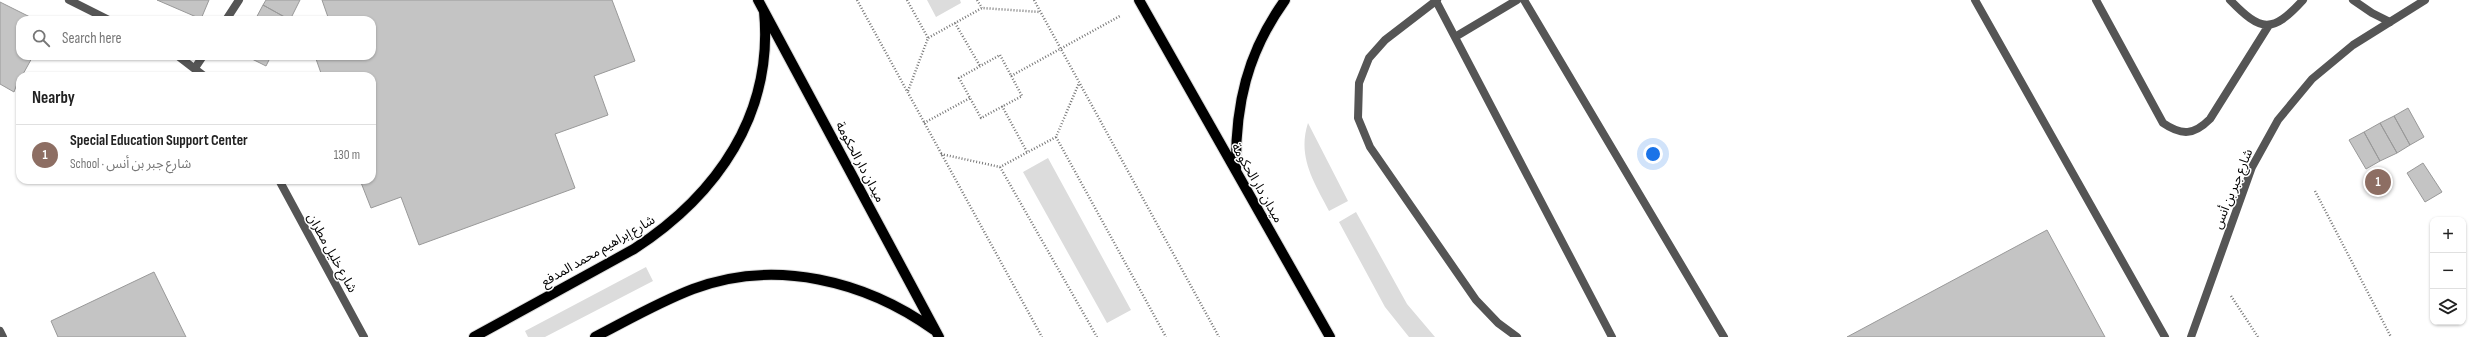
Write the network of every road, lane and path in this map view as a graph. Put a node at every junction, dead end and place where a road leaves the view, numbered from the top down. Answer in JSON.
{"nodes":[{"id":1,"x":69,"y":0,"type":"edge"},
{"id":2,"x":239,"y":0,"type":"edge"},
{"id":3,"x":758,"y":0,"type":"edge"},
{"id":4,"x":857,"y":0,"type":"edge"},
{"id":5,"x":907,"y":0,"type":"edge"},
{"id":6,"x":977,"y":0,"type":"edge"},
{"id":7,"x":1034,"y":0,"type":"edge"},
{"id":8,"x":1285,"y":0,"type":"edge"},
{"id":9,"x":1436,"y":0,"type":"edge"},
{"id":10,"x":1517,"y":0,"type":"edge"},
{"id":11,"x":1524,"y":0,"type":"edge"},
{"id":12,"x":1975,"y":0,"type":"edge"},
{"id":13,"x":2096,"y":0,"type":"edge"},
{"id":14,"x":2230,"y":0,"type":"edge"},
{"id":15,"x":2303,"y":0,"type":"edge"},
{"id":16,"x":2353,"y":0,"type":"edge"},
{"id":17,"x":2425,"y":0,"type":"edge"},
{"id":18,"x":1140,"y":2,"type":"edge"},
{"id":19,"x":982,"y":8,"type":"junction"},
{"id":20,"x":764,"y":11,"type":"junction"},
{"id":21,"x":1041,"y":12,"type":"junction"},
{"id":22,"x":101,"y":16,"type":"edge"},
{"id":23,"x":229,"y":16,"type":"edge"},
{"id":24,"x":2390,"y":22,"type":"junction"},
{"id":25,"x":956,"y":23,"type":"junction"},
{"id":26,"x":2269,"y":25,"type":"junction"},
{"id":27,"x":1455,"y":37,"type":"junction"},
{"id":28,"x":928,"y":38,"type":"junction"},
{"id":29,"x":1060,"y":48,"type":"junction"},
{"id":30,"x":184,"y":60,"type":"edge"},
{"id":31,"x":200,"y":60,"type":"edge"},
{"id":32,"x":980,"y":66,"type":"junction"},
{"id":33,"x":195,"y":68,"type":"junction"},
{"id":34,"x":200,"y":72,"type":"edge"},
{"id":35,"x":1011,"y":76,"type":"junction"},
{"id":36,"x":1079,"y":82,"type":"junction"},
{"id":37,"x":907,"y":92,"type":"junction"},
{"id":38,"x":970,"y":98,"type":"junction"},
{"id":39,"x":1002,"y":106,"type":"junction"},
{"id":40,"x":924,"y":123,"type":"junction"},
{"id":41,"x":1056,"y":136,"type":"junction"},
{"id":42,"x":1027,"y":152,"type":"junction"},
{"id":43,"x":941,"y":154,"type":"junction"},
{"id":44,"x":1000,"y":167,"type":"junction"},
{"id":45,"x":1236,"y":172,"type":"junction"},
{"id":46,"x":281,"y":184,"type":"edge"},
{"id":47,"x":2315,"y":191,"type":"dead end"},
{"id":48,"x":2209,"y":285,"type":"junction"},
{"id":49,"x":0,"y":331,"type":"edge"},
{"id":50,"x":938,"y":334,"type":"edge"},
{"id":51,"x":3,"y":337,"type":"edge"},
{"id":52,"x":364,"y":337,"type":"edge"},
{"id":53,"x":474,"y":337,"type":"edge"},
{"id":54,"x":595,"y":337,"type":"edge"},
{"id":55,"x":1042,"y":337,"type":"edge"},
{"id":56,"x":1097,"y":337,"type":"edge"},
{"id":57,"x":1166,"y":337,"type":"edge"},
{"id":58,"x":1219,"y":337,"type":"edge"},
{"id":59,"x":1330,"y":337,"type":"edge"},
{"id":60,"x":1518,"y":337,"type":"edge"},
{"id":61,"x":1612,"y":337,"type":"edge"},
{"id":62,"x":1724,"y":337,"type":"edge"},
{"id":63,"x":2165,"y":337,"type":"edge"},
{"id":64,"x":2191,"y":337,"type":"edge"},
{"id":65,"x":2258,"y":337,"type":"edge"},
{"id":66,"x":2391,"y":337,"type":"edge"}],
"edges":[{"from":1,"to":22,"type":"street"},
{"from":2,"to":23,"type":"street"},
{"from":3,"to":20,"type":"main road","name":"ميدان دار الحكومة"},
{"from":4,"to":37,"type":"path"},
{"from":5,"to":28,"type":"path"},
{"from":6,"to":19,"type":"path"},
{"from":7,"to":21,"type":"path"},
{"from":8,"to":45,"type":"main road"},
{"from":9,"to":27,"type":"street"},
{"from":9,"to":60,"type":"street"},
{"from":10,"to":27,"type":"street"},
{"from":11,"to":62,"type":"street"},
{"from":12,"to":63,"type":"street"},
{"from":13,"to":26,"type":"street"},
{"from":14,"to":26,"type":"street"},
{"from":15,"to":26,"type":"street"},
{"from":16,"to":24,"type":"street"},
{"from":17,"to":24,"type":"street","name":"شارع جبر بن أنس"},
{"from":18,"to":29,"type":"path"},
{"from":18,"to":45,"type":"main road","name":"ميدان دار الحكومة"},
{"from":19,"to":21,"type":"path"},
{"from":19,"to":25,"type":"path"},
{"from":20,"to":50,"type":"main road","name":"ميدان دار الحكومة"},
{"from":20,"to":53,"type":"main road","name":"شارع إبراهيم محمد المدفع"},
{"from":21,"to":29,"type":"path"},
{"from":24,"to":48,"type":"street","name":"شارع جبر بن أنس"},
{"from":25,"to":28,"type":"path"},
{"from":25,"to":32,"type":"path"},
{"from":27,"to":61,"type":"street"},
{"from":28,"to":37,"type":"path"},
{"from":29,"to":35,"type":"path"},
{"from":29,"to":36,"type":"path"},
{"from":30,"to":33,"type":"street"},
{"from":31,"to":33,"type":"street"},
{"from":32,"to":35,"type":"path"},
{"from":32,"to":38,"type":"path"},
{"from":33,"to":34,"type":"street"},
{"from":35,"to":39,"type":"path"},
{"from":36,"to":41,"type":"path"},
{"from":36,"to":58,"type":"path"},
{"from":37,"to":40,"type":"path"},
{"from":38,"to":39,"type":"path"},
{"from":38,"to":40,"type":"path"},
{"from":39,"to":42,"type":"path"},
{"from":40,"to":43,"type":"path"},
{"from":41,"to":42,"type":"path"},
{"from":41,"to":57,"type":"path"},
{"from":42,"to":44,"type":"path"},
{"from":43,"to":44,"type":"path"},
{"from":43,"to":55,"type":"path"},
{"from":44,"to":56,"type":"path"},
{"from":45,"to":59,"type":"main road","name":"ميدان دار الحكومة"},
{"from":46,"to":52,"type":"street","name":"شارع خليل مطران"},
{"from":47,"to":66,"type":"path"},
{"from":48,"to":64,"type":"street","name":"شارع جبر بن أنس"},
{"from":48,"to":65,"type":"path"},
{"from":49,"to":51,"type":"street"},
{"from":50,"to":54,"type":"main road"}]}
